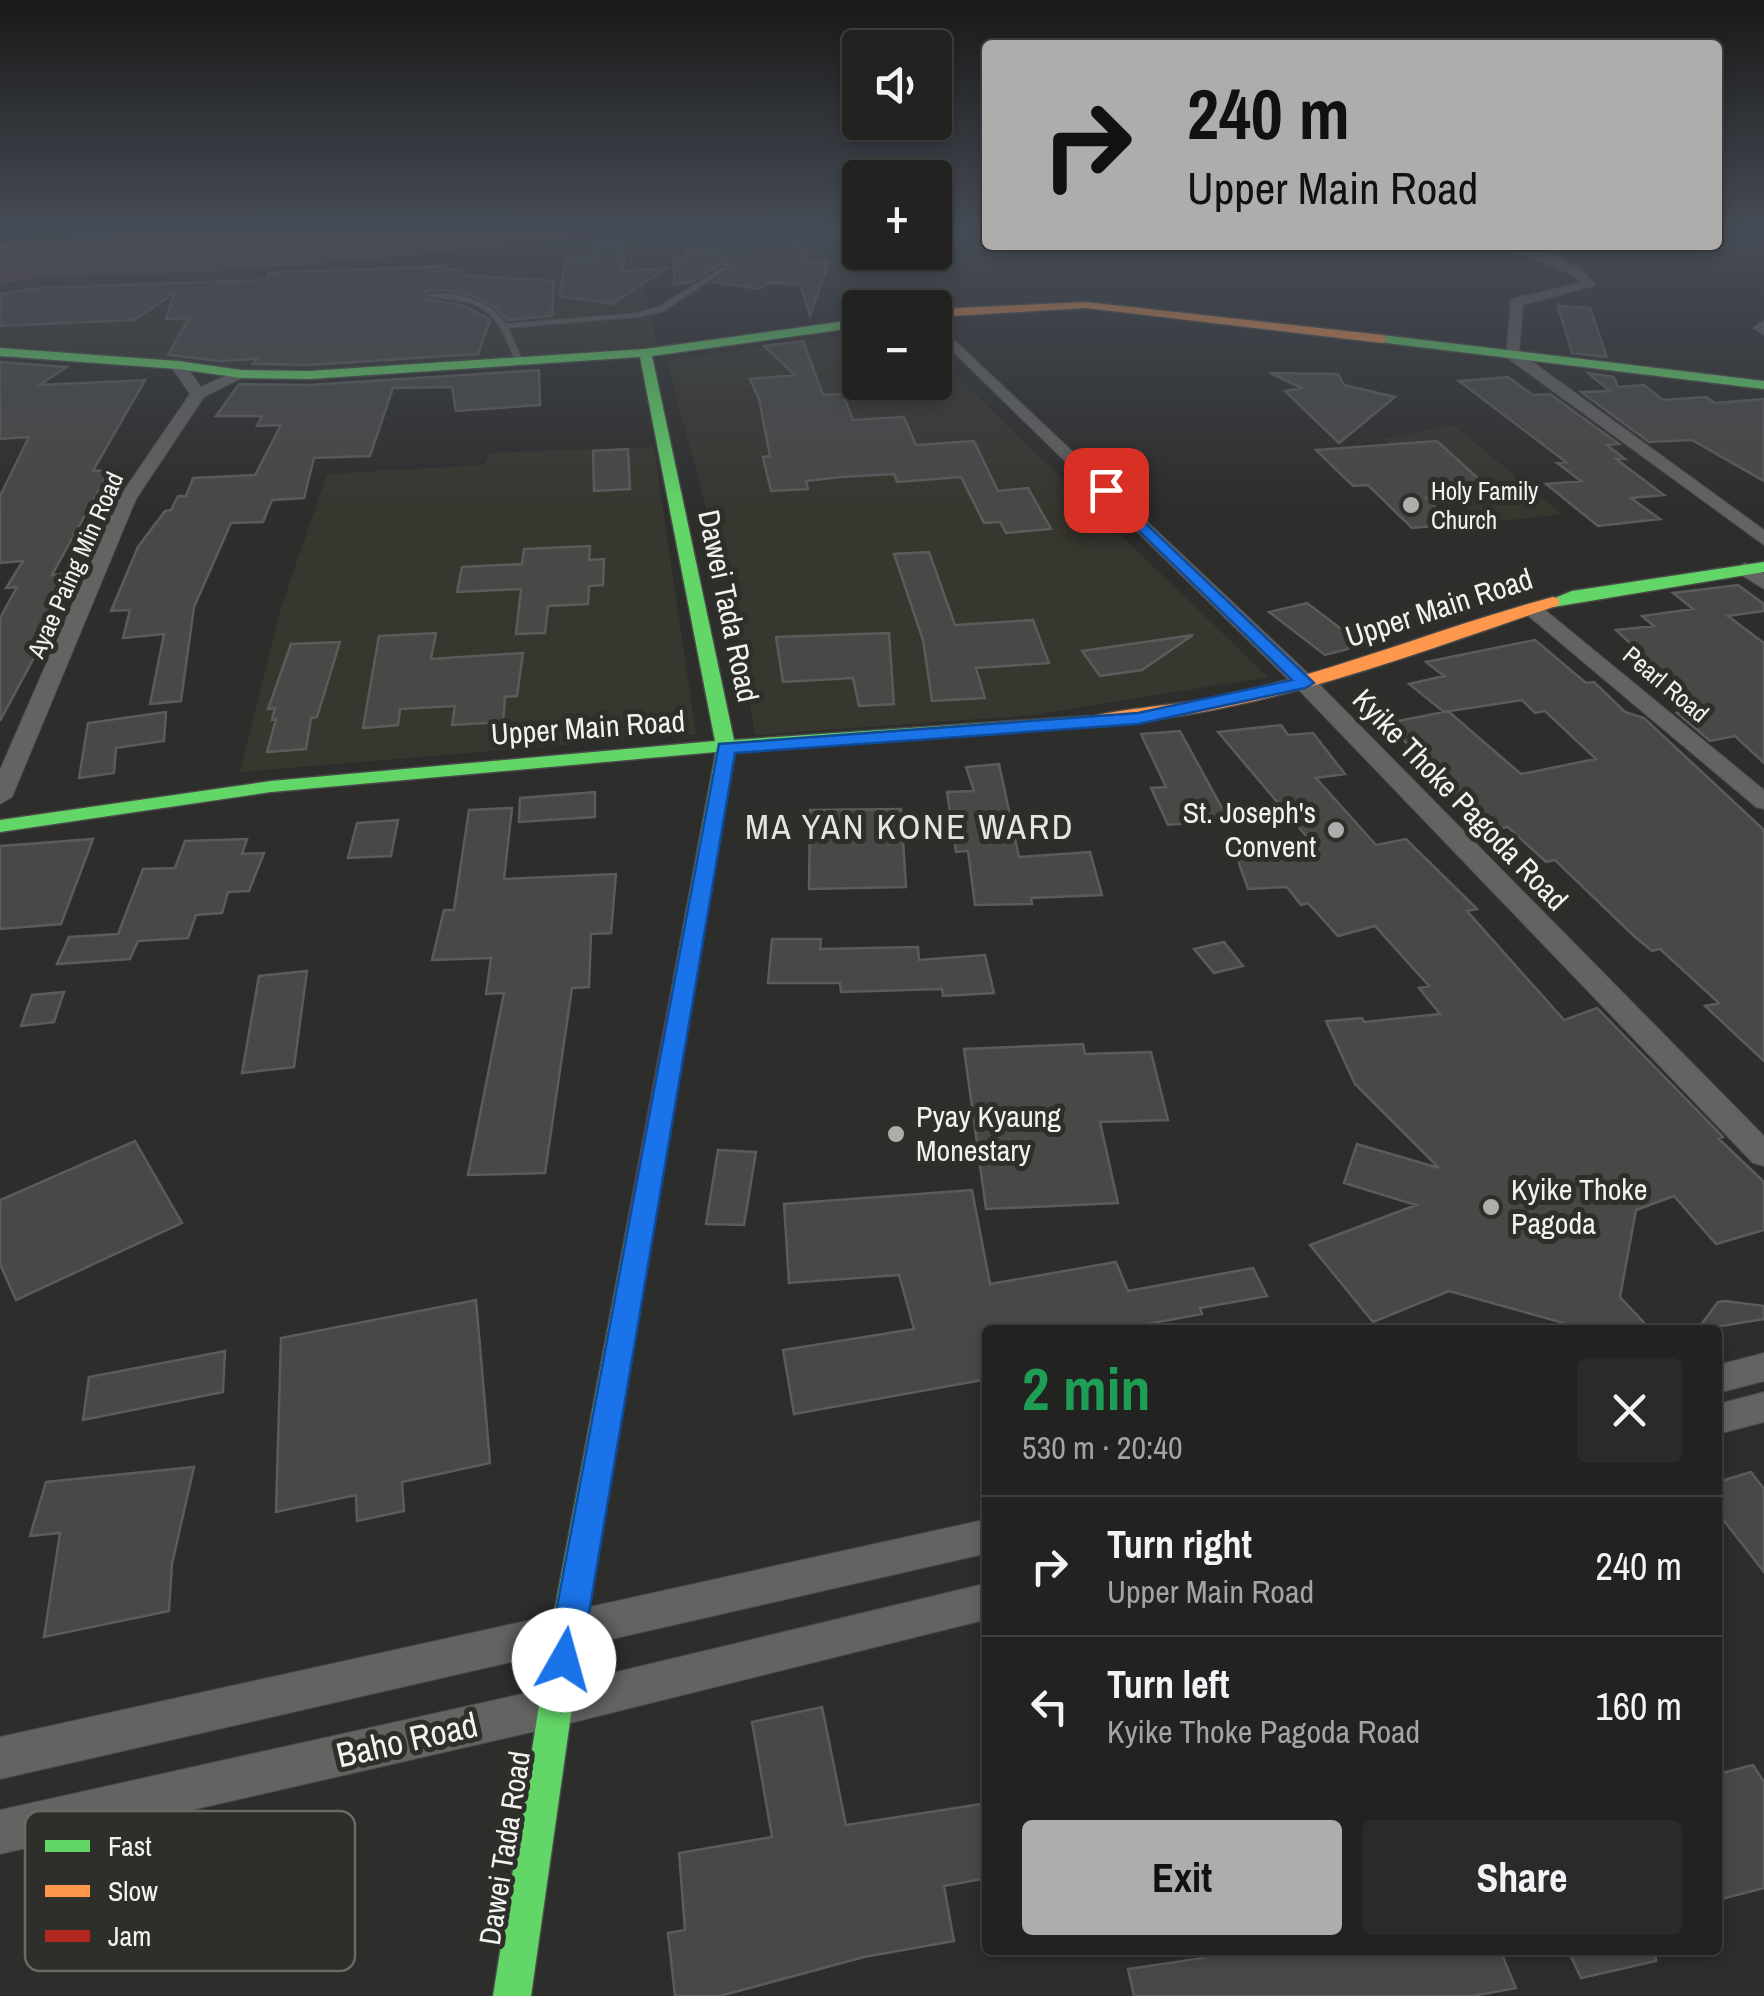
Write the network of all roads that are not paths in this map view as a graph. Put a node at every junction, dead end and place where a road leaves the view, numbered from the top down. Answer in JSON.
{"nodes":[{"id":1,"x":515,"y":325,"type":"edge"},
{"id":2,"x":1261,"y":325,"type":"edge"},
{"id":3,"x":1514,"y":325,"type":"edge"},
{"id":4,"x":505,"y":326,"type":"joint"},
{"id":5,"x":842,"y":326,"type":"edge"},
{"id":6,"x":952,"y":342,"type":"edge"},
{"id":7,"x":0,"y":352,"type":"edge"},
{"id":8,"x":645,"y":353,"type":"junction"},
{"id":9,"x":1512,"y":354,"type":"junction"},
{"id":10,"x":520,"y":363,"type":"junction"},
{"id":11,"x":178,"y":365,"type":"junction"},
{"id":12,"x":241,"y":374,"type":"junction"},
{"id":13,"x":1764,"y":385,"type":"edge"},
{"id":14,"x":198,"y":394,"type":"junction"},
{"id":15,"x":1764,"y":539,"type":"edge"},
{"id":16,"x":1758,"y":573,"type":"edge"},
{"id":17,"x":1532,"y":609,"type":"junction"},
{"id":18,"x":1305,"y":683,"type":"junction"},
{"id":19,"x":726,"y":748,"type":"junction"},
{"id":20,"x":0,"y":797,"type":"edge"},
{"id":21,"x":1764,"y":802,"type":"edge"},
{"id":22,"x":0,"y":826,"type":"edge"},
{"id":23,"x":1764,"y":1155,"type":"edge"},
{"id":24,"x":1764,"y":1367,"type":"edge"},
{"id":25,"x":1722,"y":1378,"type":"edge"},
{"id":26,"x":1764,"y":1407,"type":"edge"},
{"id":27,"x":1722,"y":1418,"type":"edge"},
{"id":28,"x":982,"y":1537,"type":"edge"},
{"id":29,"x":982,"y":1602,"type":"edge"},
{"id":30,"x":567,"y":1630,"type":"junction"},
{"id":31,"x":558,"y":1706,"type":"junction"},
{"id":32,"x":0,"y":1758,"type":"edge"},
{"id":33,"x":93,"y":1811,"type":"edge"},
{"id":34,"x":25,"y":1826,"type":"edge"},
{"id":35,"x":0,"y":1832,"type":"edge"},
{"id":36,"x":512,"y":1996,"type":"edge"}],
"edges":[{"from":1,"to":4,"type":"lane"},
{"from":2,"to":9,"type":"street"},
{"from":3,"to":9,"type":"street"},
{"from":4,"to":10,"type":"lane"},
{"from":5,"to":8,"type":"street"},
{"from":6,"to":18,"type":"street","name":"Kyike Thoke Pagoda Road"},
{"from":7,"to":11,"type":"street"},
{"from":8,"to":10,"type":"street"},
{"from":8,"to":19,"type":"street","name":"Dawei Tada Road"},
{"from":9,"to":13,"type":"street"},
{"from":9,"to":15,"type":"street"},
{"from":10,"to":12,"type":"street"},
{"from":11,"to":12,"type":"street"},
{"from":11,"to":14,"type":"street"},
{"from":12,"to":14,"type":"street"},
{"from":14,"to":20,"type":"street","name":"Ayae Paing Min Road"},
{"from":16,"to":17,"type":"street","name":"Upper Main Road"},
{"from":17,"to":18,"type":"street","name":"Upper Main Road"},
{"from":17,"to":21,"type":"street","name":"Pearl Road"},
{"from":18,"to":19,"type":"street","name":"Upper Main Road"},
{"from":18,"to":23,"type":"street","name":"Kyike Thoke Pagoda Road"},
{"from":19,"to":22,"type":"street","name":"Upper Main Road"},
{"from":19,"to":30,"type":"street","name":"Dawei Tada Road"},
{"from":24,"to":25,"type":"street"},
{"from":26,"to":27,"type":"street"},
{"from":28,"to":30,"type":"street"},
{"from":29,"to":31,"type":"street","name":"Baho Road"},
{"from":30,"to":31,"type":"street","name":"Dawei Tada Road"},
{"from":30,"to":32,"type":"street"},
{"from":31,"to":33,"type":"street","name":"Baho Road"},
{"from":31,"to":36,"type":"street","name":"Dawei Tada Road"},
{"from":34,"to":35,"type":"street","name":"Baho Road"}]}
